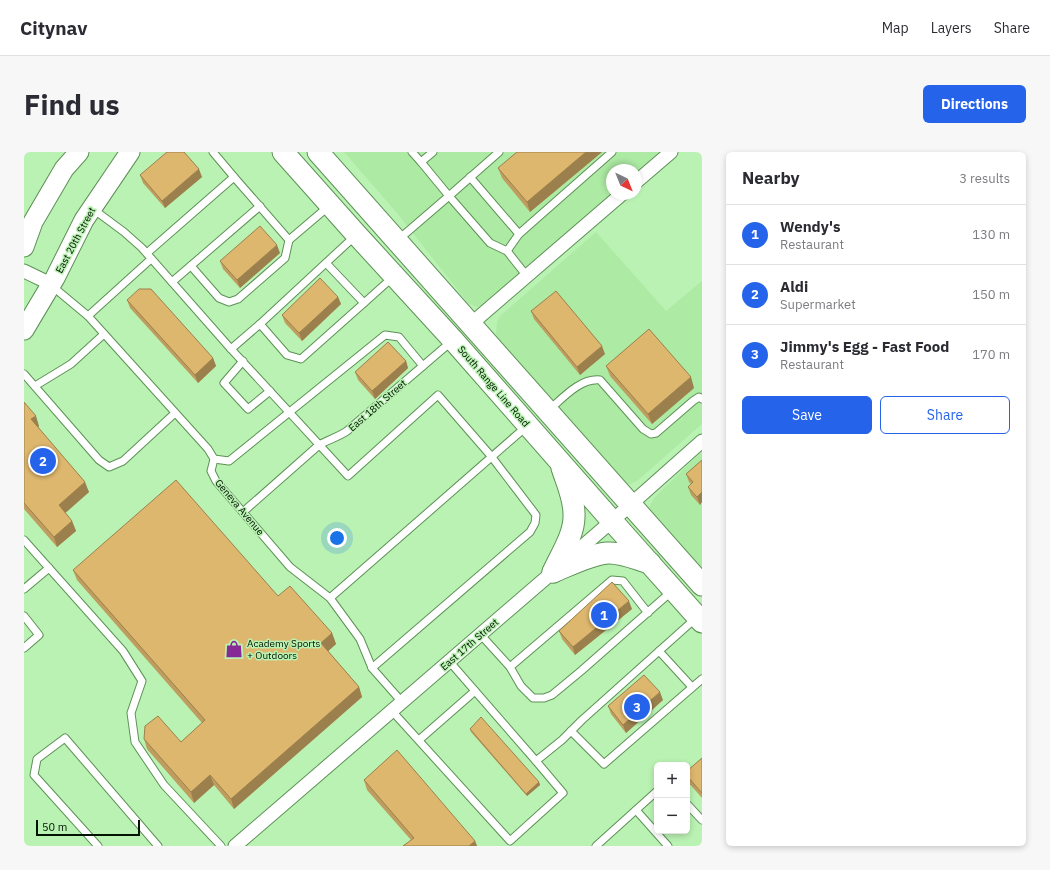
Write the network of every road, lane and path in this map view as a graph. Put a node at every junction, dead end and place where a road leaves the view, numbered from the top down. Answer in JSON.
{"nodes":[{"id":1,"x":79,"y":152,"type":"edge"},
{"id":2,"x":130,"y":152,"type":"edge"},
{"id":3,"x":213,"y":152,"type":"edge"},
{"id":4,"x":283,"y":152,"type":"edge"},
{"id":5,"x":318,"y":152,"type":"edge"},
{"id":6,"x":412,"y":152,"type":"edge"},
{"id":7,"x":433,"y":152,"type":"edge"},
{"id":8,"x":499,"y":152,"type":"edge"},
{"id":9,"x":612,"y":152,"type":"edge"},
{"id":10,"x":671,"y":152,"type":"edge"},
{"id":11,"x":421,"y":162,"type":"junction"},
{"id":12,"x":234,"y":177,"type":"junction"},
{"id":13,"x":470,"y":177,"type":"junction"},
{"id":14,"x":642,"y":177,"type":"edge"},
{"id":15,"x":449,"y":196,"type":"junction"},
{"id":16,"x":615,"y":200,"type":"edge"},
{"id":17,"x":330,"y":204,"type":"junction"},
{"id":18,"x":260,"y":206,"type":"junction"},
{"id":19,"x":92,"y":208,"type":"junction"},
{"id":20,"x":356,"y":234,"type":"junction"},
{"id":21,"x":519,"y":234,"type":"junction"},
{"id":22,"x":289,"y":240,"type":"junction"},
{"id":23,"x":397,"y":241,"type":"junction"},
{"id":24,"x":24,"y":247,"type":"edge"},
{"id":25,"x":507,"y":251,"type":"junction"},
{"id":26,"x":149,"y":256,"type":"junction"},
{"id":27,"x":326,"y":263,"type":"junction"},
{"id":28,"x":192,"y":266,"type":"junction"},
{"id":29,"x":24,"y":271,"type":"edge"},
{"id":30,"x":526,"y":275,"type":"junction"},
{"id":31,"x":394,"y":276,"type":"junction"},
{"id":32,"x":172,"y":282,"type":"junction"},
{"id":33,"x":51,"y":284,"type":"junction"},
{"id":34,"x":364,"y":303,"type":"junction"},
{"id":35,"x":88,"y":316,"type":"junction"},
{"id":36,"x":260,"y":324,"type":"junction"},
{"id":37,"x":471,"y":324,"type":"junction"},
{"id":38,"x":24,"y":330,"type":"edge"},
{"id":39,"x":104,"y":334,"type":"junction"},
{"id":40,"x":454,"y":340,"type":"junction"},
{"id":41,"x":231,"y":349,"type":"junction"},
{"id":42,"x":243,"y":361,"type":"junction"},
{"id":43,"x":423,"y":366,"type":"junction"},
{"id":44,"x":24,"y":374,"type":"edge"},
{"id":45,"x":35,"y":386,"type":"junction"},
{"id":46,"x":270,"y":391,"type":"junction"},
{"id":47,"x":702,"y":399,"type":"edge"},
{"id":48,"x":547,"y":410,"type":"junction"},
{"id":49,"x":289,"y":412,"type":"junction"},
{"id":50,"x":175,"y":413,"type":"junction"},
{"id":51,"x":528,"y":424,"type":"junction"},
{"id":52,"x":702,"y":441,"type":"edge"},
{"id":53,"x":319,"y":445,"type":"junction"},
{"id":54,"x":491,"y":456,"type":"junction"},
{"id":55,"x":558,"y":459,"type":"junction"},
{"id":56,"x":214,"y":460,"type":"junction"},
{"id":57,"x":631,"y":504,"type":"junction"},
{"id":58,"x":243,"y":512,"type":"junction"},
{"id":59,"x":612,"y":521,"type":"junction"},
{"id":60,"x":24,"y":540,"type":"edge"},
{"id":61,"x":650,"y":563,"type":"junction"},
{"id":62,"x":49,"y":568,"type":"junction"},
{"id":63,"x":553,"y":572,"type":"junction"},
{"id":64,"x":702,"y":585,"type":"edge"},
{"id":65,"x":24,"y":589,"type":"edge"},
{"id":66,"x":673,"y":589,"type":"junction"},
{"id":67,"x":330,"y":598,"type":"junction"},
{"id":68,"x":648,"y":613,"type":"junction"},
{"id":69,"x":24,"y":616,"type":"edge"},
{"id":70,"x":700,"y":619,"type":"edge"},
{"id":71,"x":480,"y":634,"type":"junction"},
{"id":72,"x":24,"y":648,"type":"edge"},
{"id":73,"x":659,"y":651,"type":"junction"},
{"id":74,"x":449,"y":661,"type":"junction"},
{"id":75,"x":510,"y":667,"type":"junction"},
{"id":76,"x":372,"y":668,"type":"junction"},
{"id":77,"x":702,"y":679,"type":"edge"},
{"id":78,"x":692,"y":687,"type":"junction"},
{"id":79,"x":475,"y":691,"type":"junction"},
{"id":80,"x":402,"y":702,"type":"junction"},
{"id":81,"x":392,"y":711,"type":"junction"},
{"id":82,"x":571,"y":731,"type":"junction"},
{"id":83,"x":418,"y":740,"type":"junction"},
{"id":84,"x":536,"y":761,"type":"junction"},
{"id":85,"x":654,"y":794,"type":"edge"},
{"id":86,"x":690,"y":807,"type":"edge"},
{"id":87,"x":636,"y":810,"type":"junction"},
{"id":88,"x":702,"y":820,"type":"edge"},
{"id":89,"x":98,"y":846,"type":"edge"},
{"id":90,"x":158,"y":846,"type":"edge"},
{"id":91,"x":221,"y":846,"type":"edge"},
{"id":92,"x":235,"y":846,"type":"edge"},
{"id":93,"x":596,"y":846,"type":"edge"},
{"id":94,"x":668,"y":846,"type":"edge"}],
"edges":[{"from":1,"to":24,"type":"main road"},
{"from":2,"to":19,"type":"main road","name":"East 20th Street"},
{"from":3,"to":12,"type":"lane"},
{"from":4,"to":17,"type":"main road","name":"South Range Line Road"},
{"from":5,"to":23,"type":"main road"},
{"from":6,"to":11,"type":"lane"},
{"from":7,"to":11,"type":"lane"},
{"from":8,"to":13,"type":"lane"},
{"from":9,"to":21,"type":"lane"},
{"from":10,"to":14,"type":"street"},
{"from":11,"to":15,"type":"lane"},
{"from":12,"to":18,"type":"lane"},
{"from":12,"to":26,"type":"lane"},
{"from":13,"to":15,"type":"lane"},
{"from":13,"to":21,"type":"lane"},
{"from":15,"to":23,"type":"lane"},
{"from":15,"to":25,"type":"lane"},
{"from":16,"to":30,"type":"street"},
{"from":17,"to":20,"type":"main road","name":"South Range Line Road"},
{"from":17,"to":22,"type":"lane"},
{"from":18,"to":22,"type":"lane"},
{"from":18,"to":28,"type":"lane"},
{"from":19,"to":26,"type":"lane"},
{"from":19,"to":33,"type":"main road","name":"East 20th Street"},
{"from":20,"to":27,"type":"lane"},
{"from":20,"to":31,"type":"main road","name":"South Range Line Road"},
{"from":21,"to":25,"type":"lane"},
{"from":22,"to":28,"type":"lane"},
{"from":23,"to":37,"type":"main road"},
{"from":25,"to":30,"type":"lane"},
{"from":26,"to":32,"type":"lane"},
{"from":26,"to":35,"type":"lane"},
{"from":27,"to":34,"type":"lane"},
{"from":27,"to":36,"type":"lane"},
{"from":28,"to":32,"type":"lane"},
{"from":29,"to":33,"type":"street"},
{"from":30,"to":37,"type":"street"},
{"from":31,"to":34,"type":"lane"},
{"from":31,"to":40,"type":"main road","name":"South Range Line Road"},
{"from":32,"to":41,"type":"lane"},
{"from":33,"to":35,"type":"lane"},
{"from":33,"to":38,"type":"main road","name":"East 20th Street"},
{"from":34,"to":36,"type":"lane"},
{"from":35,"to":39,"type":"lane"},
{"from":36,"to":41,"type":"lane"},
{"from":37,"to":48,"type":"main road"},
{"from":39,"to":45,"type":"lane"},
{"from":39,"to":50,"type":"lane"},
{"from":40,"to":43,"type":"lane","name":"East 18th Street"},
{"from":40,"to":51,"type":"main road","name":"South Range Line Road"},
{"from":41,"to":42,"type":"lane"},
{"from":42,"to":46,"type":"lane"},
{"from":42,"to":46,"type":"lane"},
{"from":43,"to":49,"type":"lane"},
{"from":43,"to":53,"type":"lane","name":"East 18th Street"},
{"from":44,"to":45,"type":"lane"},
{"from":45,"to":50,"type":"lane"},
{"from":46,"to":49,"type":"lane"},
{"from":47,"to":48,"type":"lane"},
{"from":48,"to":57,"type":"main road"},
{"from":49,"to":53,"type":"lane"},
{"from":49,"to":56,"type":"lane"},
{"from":50,"to":56,"type":"lane"},
{"from":51,"to":54,"type":"lane"},
{"from":51,"to":55,"type":"main road","name":"South Range Line Road"},
{"from":52,"to":57,"type":"street","name":"East 17th Street"},
{"from":53,"to":54,"type":"lane"},
{"from":53,"to":58,"type":"lane","name":"East 18th Street"},
{"from":54,"to":67,"type":"lane"},
{"from":54,"to":76,"type":"lane"},
{"from":55,"to":59,"type":"main road","name":"South Range Line Road"},
{"from":55,"to":63,"type":"main road"},
{"from":56,"to":58,"type":"lane","name":"Geneva Avenue"},
{"from":57,"to":59,"type":"street","name":"East 17th Street"},
{"from":57,"to":64,"type":"main road"},
{"from":58,"to":67,"type":"lane","name":"Geneva Avenue"},
{"from":59,"to":61,"type":"main road","name":"South Range Line Road"},
{"from":59,"to":63,"type":"street","name":"East 17th Street"},
{"from":60,"to":62,"type":"lane"},
{"from":61,"to":63,"type":"main road"},
{"from":61,"to":66,"type":"main road","name":"South Range Line Road"},
{"from":62,"to":65,"type":"lane"},
{"from":62,"to":91,"type":"lane"},
{"from":63,"to":71,"type":"street","name":"East 17th Street"},
{"from":66,"to":68,"type":"lane"},
{"from":66,"to":70,"type":"main road","name":"South Range Line Road"},
{"from":67,"to":76,"type":"lane","name":"Geneva Avenue"},
{"from":68,"to":75,"type":"lane"},
{"from":68,"to":75,"type":"lane"},
{"from":69,"to":72,"type":"lane"},
{"from":70,"to":73,"type":"lane"},
{"from":71,"to":74,"type":"street","name":"East 17th Street"},
{"from":71,"to":75,"type":"lane"},
{"from":73,"to":78,"type":"lane"},
{"from":73,"to":82,"type":"lane"},
{"from":74,"to":79,"type":"lane"},
{"from":74,"to":80,"type":"street","name":"East 17th Street"},
{"from":76,"to":80,"type":"lane","name":"Geneva Avenue"},
{"from":77,"to":78,"type":"lane"},
{"from":78,"to":82,"type":"lane"},
{"from":79,"to":83,"type":"lane"},
{"from":79,"to":84,"type":"lane"},
{"from":80,"to":81,"type":"street","name":"East 17th Street"},
{"from":81,"to":83,"type":"lane"},
{"from":81,"to":92,"type":"street","name":"East 17th Street"},
{"from":82,"to":84,"type":"lane"},
{"from":83,"to":84,"type":"lane"},
{"from":85,"to":87,"type":"lane"},
{"from":86,"to":88,"type":"lane"},
{"from":87,"to":93,"type":"lane"},
{"from":87,"to":94,"type":"lane"},
{"from":89,"to":90,"type":"lane"}]}
